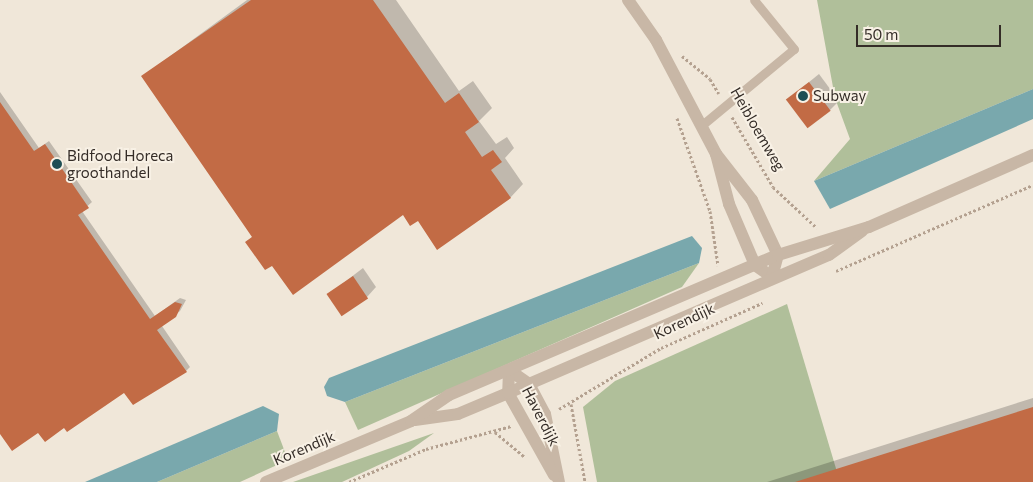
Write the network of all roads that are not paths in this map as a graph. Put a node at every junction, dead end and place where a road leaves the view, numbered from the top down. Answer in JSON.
{"nodes":[{"id":1,"x":628,"y":0,"type":"edge"},
{"id":2,"x":754,"y":0,"type":"edge"},
{"id":3,"x":702,"y":125,"type":"junction"},
{"id":4,"x":716,"y":154,"type":"junction"},
{"id":5,"x":1033,"y":155,"type":"edge"},
{"id":6,"x":869,"y":227,"type":"junction"},
{"id":7,"x":778,"y":255,"type":"junction"},
{"id":8,"x":755,"y":265,"type":"junction"},
{"id":9,"x":772,"y":277,"type":"junction"},
{"id":10,"x":508,"y":370,"type":"junction"},
{"id":11,"x":529,"y":384,"type":"junction"},
{"id":12,"x":508,"y":393,"type":"junction"},
{"id":13,"x":410,"y":421,"type":"junction"},
{"id":14,"x":266,"y":482,"type":"edge"},
{"id":15,"x":558,"y":482,"type":"edge"}],
"edges":[{"from":1,"to":3,"type":"street"},
{"from":2,"to":3,"type":"lane"},
{"from":3,"to":4,"type":"street"},
{"from":4,"to":7,"type":"street"},
{"from":4,"to":8,"type":"street"},
{"from":5,"to":6,"type":"street","name":"Korendijk"},
{"from":6,"to":7,"type":"street","name":"Korendijk"},
{"from":6,"to":9,"type":"street","name":"Korendijk"},
{"from":7,"to":8,"type":"street","name":"Korendijk"},
{"from":7,"to":9,"type":"street"},
{"from":8,"to":9,"type":"street"},
{"from":8,"to":10,"type":"street","name":"Korendijk"},
{"from":9,"to":11,"type":"street","name":"Korendijk"},
{"from":10,"to":11,"type":"street","name":"Haverdijk"},
{"from":10,"to":12,"type":"street","name":"Haverdijk"},
{"from":10,"to":13,"type":"street","name":"Korendijk"},
{"from":11,"to":12,"type":"street","name":"Korendijk"},
{"from":11,"to":15,"type":"street","name":"Haverdijk"},
{"from":12,"to":13,"type":"street","name":"Korendijk"},
{"from":12,"to":15,"type":"street","name":"Haverdijk"},
{"from":13,"to":14,"type":"street","name":"Korendijk"}]}
